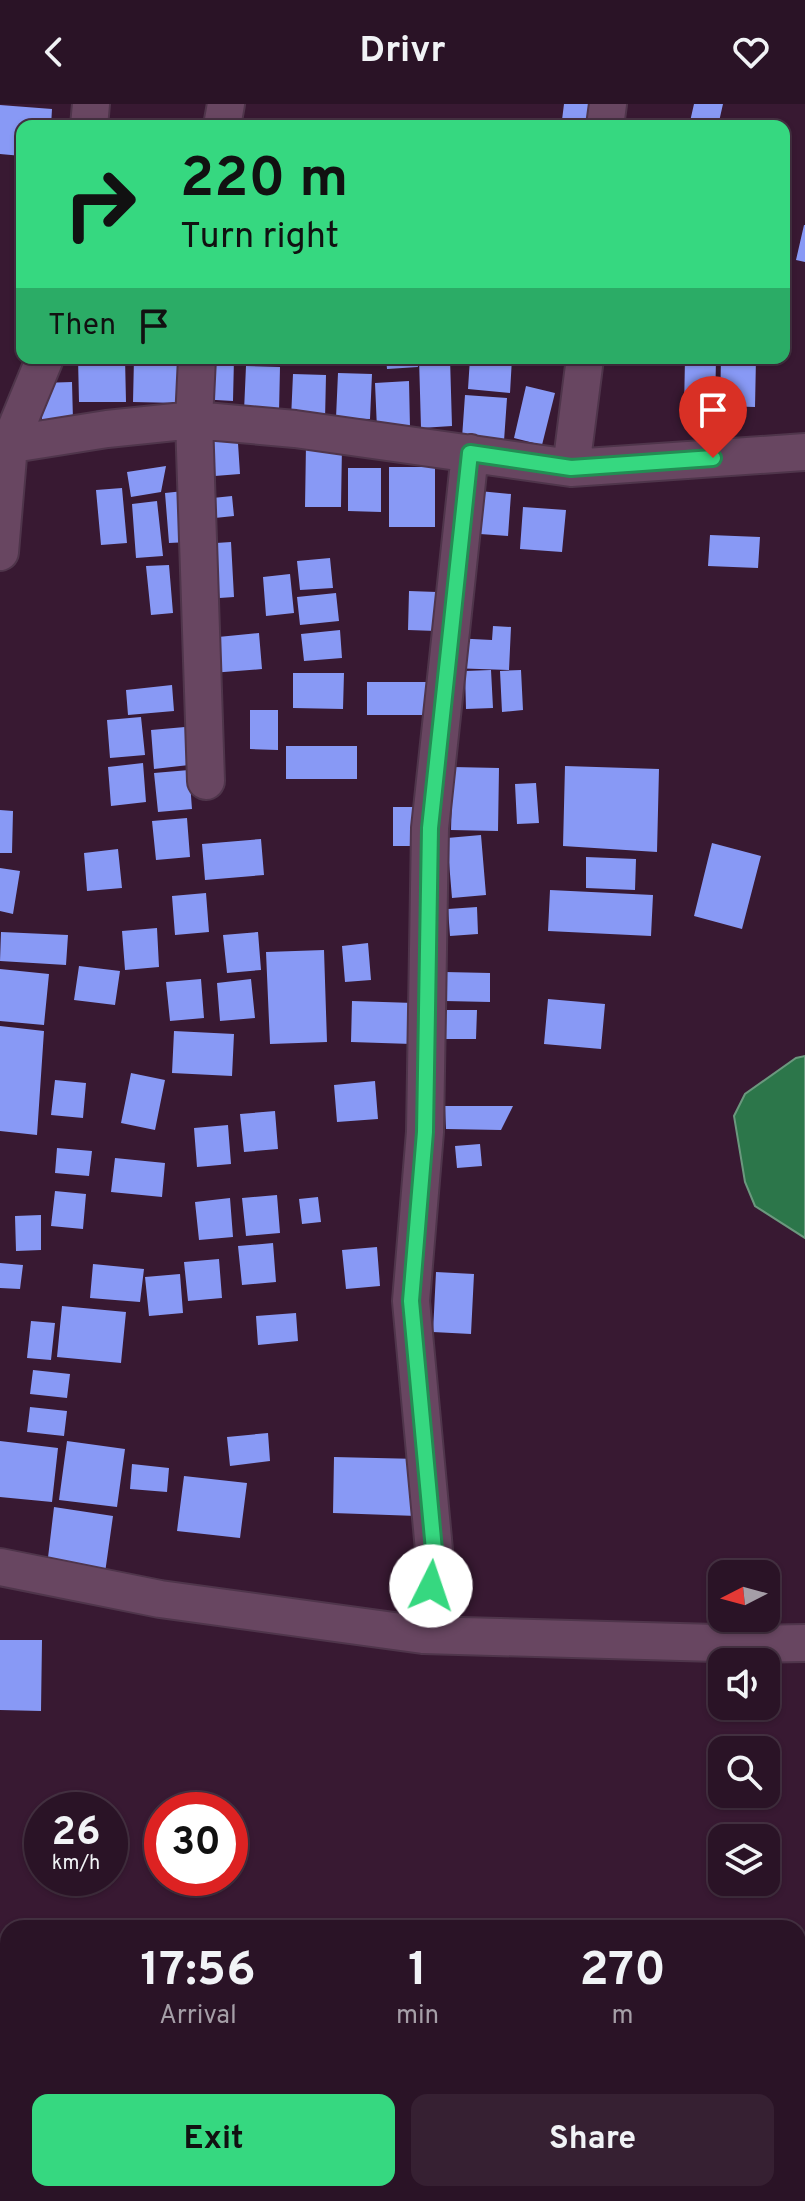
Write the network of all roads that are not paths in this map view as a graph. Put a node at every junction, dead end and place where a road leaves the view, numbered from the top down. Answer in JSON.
{"nodes":[{"id":1,"x":42,"y":364,"type":"edge"},
{"id":2,"x":197,"y":364,"type":"edge"},
{"id":3,"x":584,"y":364,"type":"edge"},
{"id":4,"x":194,"y":420,"type":"junction"},
{"id":5,"x":5,"y":446,"type":"edge"},
{"id":6,"x":805,"y":452,"type":"edge"},
{"id":7,"x":470,"y":453,"type":"junction"},
{"id":8,"x":571,"y":468,"type":"junction"},
{"id":9,"x":0,"y":552,"type":"edge"},
{"id":10,"x":206,"y":781,"type":"dead end"},
{"id":11,"x":0,"y":1567,"type":"edge"},
{"id":12,"x":423,"y":1635,"type":"junction"},
{"id":13,"x":805,"y":1643,"type":"edge"}],
"edges":[{"from":1,"to":5,"type":"street"},
{"from":2,"to":4,"type":"street"},
{"from":3,"to":8,"type":"street"},
{"from":4,"to":5,"type":"street"},
{"from":4,"to":7,"type":"street"},
{"from":4,"to":10,"type":"street"},
{"from":5,"to":9,"type":"street"},
{"from":6,"to":8,"type":"street"},
{"from":7,"to":8,"type":"street"},
{"from":7,"to":12,"type":"street"},
{"from":11,"to":12,"type":"street"},
{"from":12,"to":13,"type":"street"}]}
